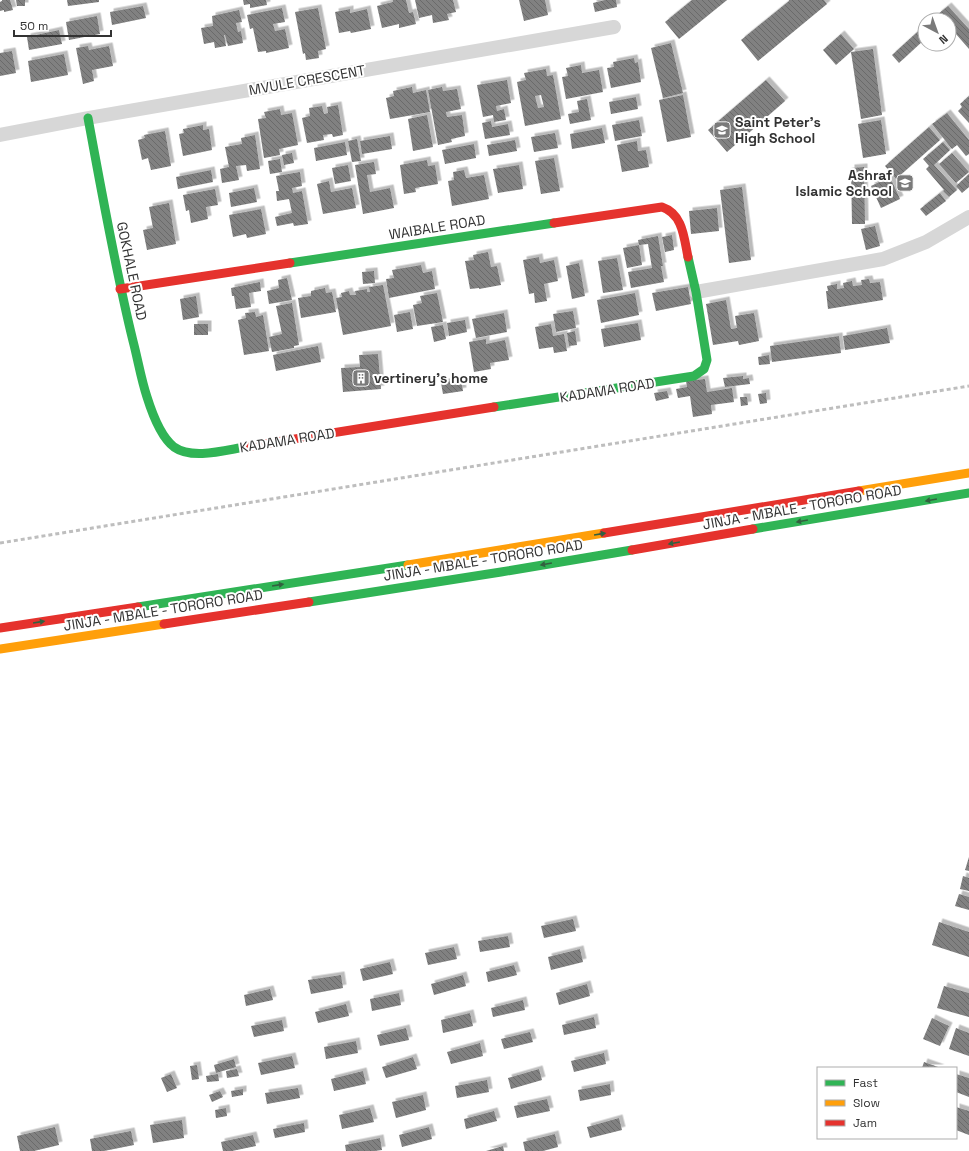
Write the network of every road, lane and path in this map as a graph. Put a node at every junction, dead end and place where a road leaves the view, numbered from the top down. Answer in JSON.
{"nodes":[{"id":1,"x":614,"y":27,"type":"dead end"},
{"id":2,"x":88,"y":118,"type":"junction"},
{"id":3,"x":0,"y":135,"type":"edge"},
{"id":4,"x":969,"y":217,"type":"edge"},
{"id":5,"x":120,"y":289,"type":"junction"},
{"id":6,"x":696,"y":292,"type":"junction"},
{"id":7,"x":159,"y":427,"type":"joint"},
{"id":8,"x":969,"y":473,"type":"edge"},
{"id":9,"x":969,"y":493,"type":"edge"},
{"id":10,"x":0,"y":628,"type":"edge"},
{"id":11,"x":0,"y":649,"type":"edge"}],
"edges":[{"from":1,"to":2,"type":"street","name":"MVULE CRESCENT"},
{"from":2,"to":3,"type":"street","name":"MVULE CRESCENT"},
{"from":2,"to":5,"type":"main road","name":"GOKHALE ROAD"},
{"from":4,"to":6,"type":"street"},
{"from":5,"to":6,"type":"main road","name":"WAIBALE ROAD"},
{"from":5,"to":7,"type":"main road","name":"GOKHALE ROAD"},
{"from":6,"to":7,"type":"main road","name":"KADAMA ROAD"},
{"from":10,"to":8,"type":"main road","name":"JINJA - MBALE - TORORO ROAD","one_way":true},
{"from":9,"to":11,"type":"main road","name":"JINJA - MBALE - TORORO ROAD","one_way":true}]}
